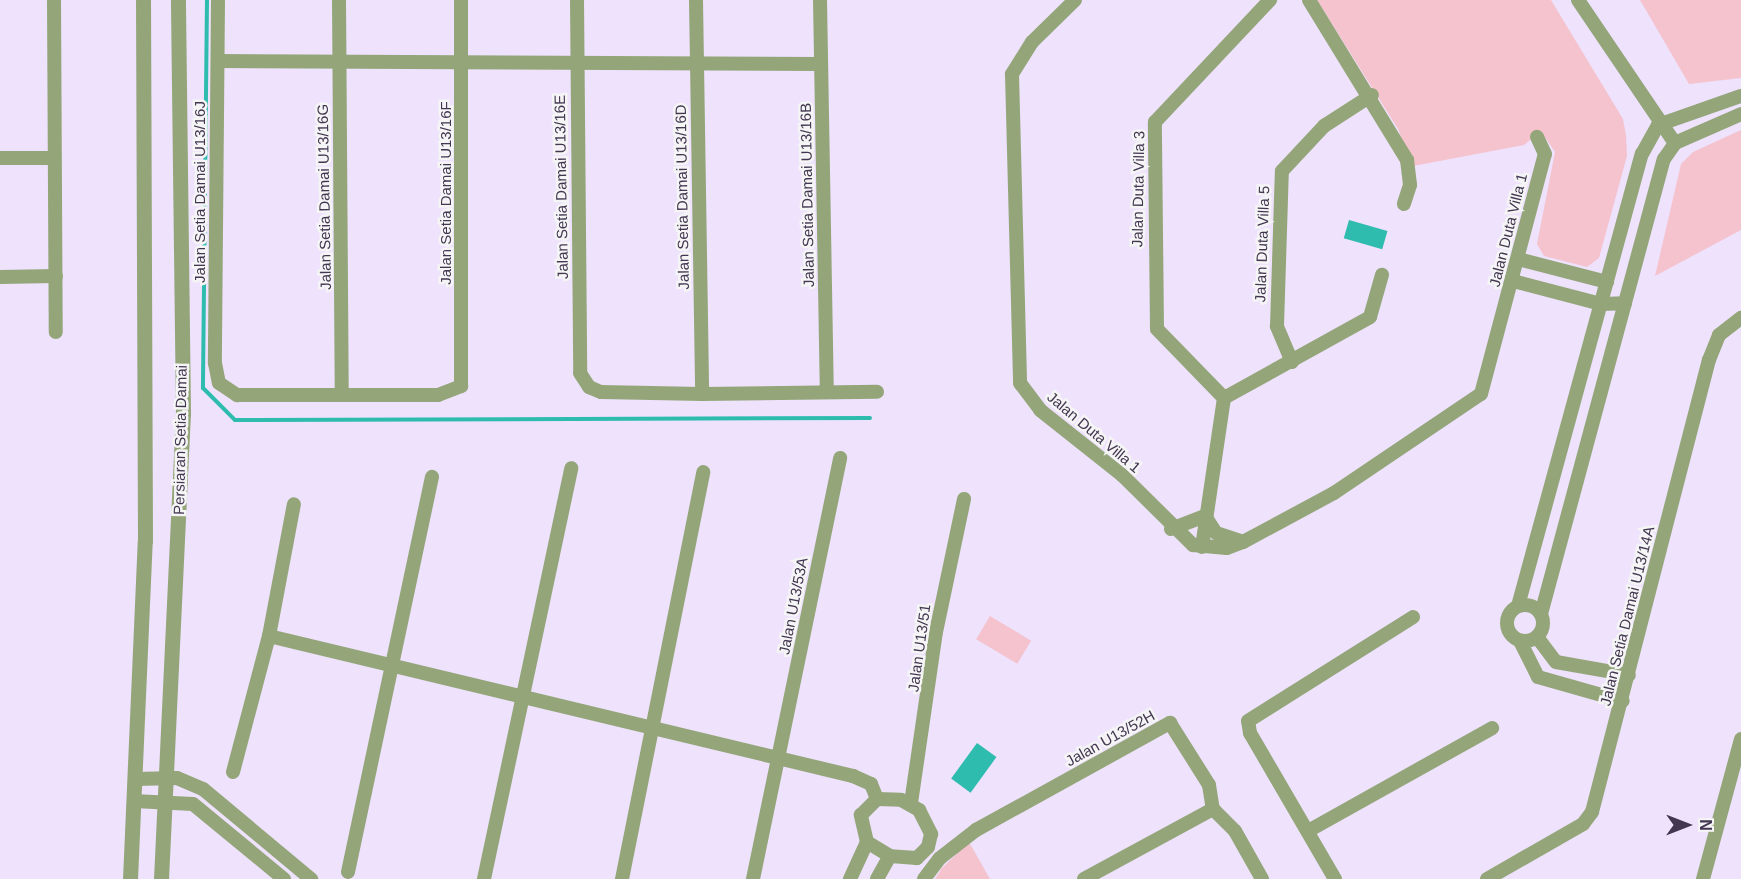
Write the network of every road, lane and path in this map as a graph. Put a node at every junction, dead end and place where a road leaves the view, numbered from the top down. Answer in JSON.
{"nodes":[{"id":1,"x":54,"y":0,"type":"edge"},
{"id":2,"x":143,"y":0,"type":"edge"},
{"id":3,"x":178,"y":0,"type":"edge"},
{"id":4,"x":218,"y":0,"type":"edge"},
{"id":5,"x":339,"y":0,"type":"edge"},
{"id":6,"x":461,"y":0,"type":"edge"},
{"id":7,"x":577,"y":0,"type":"edge"},
{"id":8,"x":696,"y":0,"type":"edge"},
{"id":9,"x":820,"y":0,"type":"edge"},
{"id":10,"x":1075,"y":0,"type":"edge"},
{"id":11,"x":1270,"y":0,"type":"edge"},
{"id":12,"x":1309,"y":0,"type":"edge"},
{"id":13,"x":1578,"y":0,"type":"edge"},
{"id":14,"x":697,"y":60,"type":"junction"},
{"id":15,"x":339,"y":61,"type":"junction"},
{"id":16,"x":577,"y":61,"type":"junction"},
{"id":17,"x":218,"y":62,"type":"junction"},
{"id":18,"x":461,"y":62,"type":"junction"},
{"id":19,"x":821,"y":64,"type":"junction"},
{"id":20,"x":1372,"y":95,"type":"junction"},
{"id":21,"x":1741,"y":96,"type":"edge"},
{"id":22,"x":1741,"y":114,"type":"edge"},
{"id":23,"x":1658,"y":125,"type":"junction"},
{"id":24,"x":1537,"y":137,"type":"dead end"},
{"id":25,"x":1675,"y":143,"type":"junction"},
{"id":26,"x":0,"y":158,"type":"edge"},
{"id":27,"x":54,"y":158,"type":"junction"},
{"id":28,"x":1404,"y":204,"type":"dead end"},
{"id":29,"x":1518,"y":259,"type":"junction"},
{"id":30,"x":1382,"y":275,"type":"dead end"},
{"id":31,"x":56,"y":276,"type":"junction"},
{"id":32,"x":0,"y":277,"type":"edge"},
{"id":33,"x":1513,"y":281,"type":"junction"},
{"id":34,"x":1607,"y":282,"type":"junction"},
{"id":35,"x":1625,"y":303,"type":"junction"},
{"id":36,"x":1601,"y":304,"type":"junction"},
{"id":37,"x":1741,"y":318,"type":"edge"},
{"id":38,"x":56,"y":333,"type":"dead end"},
{"id":39,"x":1292,"y":362,"type":"junction"},
{"id":40,"x":827,"y":389,"type":"junction"},
{"id":41,"x":877,"y":392,"type":"dead end"},
{"id":42,"x":342,"y":394,"type":"junction"},
{"id":43,"x":702,"y":394,"type":"junction"},
{"id":44,"x":1224,"y":398,"type":"junction"},
{"id":45,"x":840,"y":458,"type":"dead end"},
{"id":46,"x":571,"y":468,"type":"dead end"},
{"id":47,"x":703,"y":472,"type":"dead end"},
{"id":48,"x":432,"y":477,"type":"dead end"},
{"id":49,"x":964,"y":499,"type":"dead end"},
{"id":50,"x":294,"y":504,"type":"dead end"},
{"id":51,"x":1205,"y":516,"type":"junction"},
{"id":52,"x":1171,"y":529,"type":"junction"},
{"id":53,"x":1243,"y":542,"type":"junction"},
{"id":54,"x":1202,"y":548,"type":"junction"},
{"id":55,"x":1534,"y":548,"type":"junction"},
{"id":56,"x":1557,"y":555,"type":"junction"},
{"id":57,"x":1518,"y":606,"type":"junction"},
{"id":58,"x":1541,"y":614,"type":"junction"},
{"id":59,"x":1413,"y":617,"type":"dead end"},
{"id":60,"x":268,"y":636,"type":"junction"},
{"id":61,"x":1537,"y":637,"type":"junction"},
{"id":62,"x":1520,"y":641,"type":"junction"},
{"id":63,"x":393,"y":669,"type":"junction"},
{"id":64,"x":1629,"y":675,"type":"junction"},
{"id":65,"x":520,"y":699,"type":"junction"},
{"id":66,"x":1623,"y":701,"type":"junction"},
{"id":67,"x":1492,"y":728,"type":"dead end"},
{"id":68,"x":652,"y":732,"type":"junction"},
{"id":69,"x":1741,"y":739,"type":"edge"},
{"id":70,"x":779,"y":759,"type":"junction"},
{"id":71,"x":233,"y":772,"type":"dead end"},
{"id":72,"x":165,"y":778,"type":"junction"},
{"id":73,"x":135,"y":779,"type":"junction"},
{"id":74,"x":163,"y":799,"type":"junction"},
{"id":75,"x":877,"y":799,"type":"junction"},
{"id":76,"x":134,"y":801,"type":"junction"},
{"id":77,"x":911,"y":803,"type":"junction"},
{"id":78,"x":1213,"y":808,"type":"junction"},
{"id":79,"x":1308,"y":831,"type":"junction"},
{"id":80,"x":867,"y":842,"type":"junction"},
{"id":81,"x":928,"y":847,"type":"junction"},
{"id":82,"x":890,"y":856,"type":"junction"},
{"id":83,"x":940,"y":858,"type":"junction"},
{"id":84,"x":348,"y":872,"type":"dead end"},
{"id":85,"x":130,"y":879,"type":"edge"},
{"id":86,"x":161,"y":879,"type":"edge"},
{"id":87,"x":284,"y":879,"type":"edge"},
{"id":88,"x":311,"y":879,"type":"edge"},
{"id":89,"x":484,"y":879,"type":"edge"},
{"id":90,"x":622,"y":879,"type":"edge"},
{"id":91,"x":753,"y":879,"type":"edge"},
{"id":92,"x":850,"y":879,"type":"edge"},
{"id":93,"x":877,"y":879,"type":"edge"},
{"id":94,"x":924,"y":879,"type":"edge"},
{"id":95,"x":1084,"y":879,"type":"edge"},
{"id":96,"x":1262,"y":879,"type":"edge"},
{"id":97,"x":1335,"y":879,"type":"edge"},
{"id":98,"x":1487,"y":879,"type":"edge"},
{"id":99,"x":1703,"y":879,"type":"edge"}],
"edges":[{"from":1,"to":27,"type":"street"},
{"from":2,"to":73,"type":"street"},
{"from":3,"to":72,"type":"street","name":"Persiaran Setia Damai"},
{"from":4,"to":17,"type":"street","name":"Jalan Setia Damai U13/16J"},
{"from":5,"to":15,"type":"street","name":"Jalan Setia Damai U13/16G"},
{"from":6,"to":18,"type":"street","name":"Jalan Setia Damai U13/16F"},
{"from":7,"to":16,"type":"street","name":"Jalan Setia Damai U13/16E"},
{"from":8,"to":14,"type":"street","name":"Jalan Setia Damai U13/16D"},
{"from":9,"to":19,"type":"street","name":"Jalan Setia Damai U13/16B"},
{"from":10,"to":52,"type":"street","name":"Jalan Duta Villa 1"},
{"from":11,"to":44,"type":"street","name":"Jalan Duta Villa 3"},
{"from":12,"to":20,"type":"street"},
{"from":13,"to":23,"type":"street"},
{"from":14,"to":16,"type":"street"},
{"from":14,"to":19,"type":"street"},
{"from":14,"to":43,"type":"street","name":"Jalan Setia Damai U13/16D"},
{"from":15,"to":17,"type":"street"},
{"from":15,"to":18,"type":"street"},
{"from":15,"to":42,"type":"street","name":"Jalan Setia Damai U13/16G"},
{"from":16,"to":18,"type":"street"},
{"from":16,"to":43,"type":"street","name":"Jalan Setia Damai U13/16E"},
{"from":17,"to":42,"type":"street","name":"Jalan Setia Damai U13/16J"},
{"from":18,"to":42,"type":"street","name":"Jalan Setia Damai U13/16F"},
{"from":19,"to":40,"type":"street","name":"Jalan Setia Damai U13/16B"},
{"from":20,"to":28,"type":"street"},
{"from":20,"to":39,"type":"street","name":"Jalan Duta Villa 5"},
{"from":21,"to":23,"type":"street"},
{"from":22,"to":25,"type":"street"},
{"from":23,"to":25,"type":"street"},
{"from":23,"to":34,"type":"street"},
{"from":24,"to":29,"type":"street","name":"Jalan Duta Villa 1"},
{"from":25,"to":35,"type":"street"},
{"from":26,"to":27,"type":"street"},
{"from":27,"to":31,"type":"street"},
{"from":29,"to":33,"type":"street","name":"Jalan Duta Villa 1"},
{"from":29,"to":34,"type":"street"},
{"from":30,"to":39,"type":"street"},
{"from":31,"to":32,"type":"street"},
{"from":31,"to":38,"type":"street"},
{"from":33,"to":36,"type":"street"},
{"from":33,"to":53,"type":"street","name":"Jalan Duta Villa 1"},
{"from":34,"to":36,"type":"street"},
{"from":35,"to":36,"type":"street"},
{"from":35,"to":56,"type":"street"},
{"from":36,"to":55,"type":"street"},
{"from":37,"to":64,"type":"street","name":"Jalan Setia Damai U13/14A"},
{"from":39,"to":44,"type":"street"},
{"from":40,"to":41,"type":"street"},
{"from":40,"to":43,"type":"street"},
{"from":44,"to":51,"type":"street"},
{"from":45,"to":70,"type":"street","name":"Jalan U13/53A"},
{"from":46,"to":65,"type":"street"},
{"from":47,"to":68,"type":"street"},
{"from":48,"to":63,"type":"street"},
{"from":49,"to":77,"type":"street","name":"Jalan U13/51"},
{"from":50,"to":60,"type":"street"},
{"from":51,"to":52,"type":"street"},
{"from":51,"to":53,"type":"street"},
{"from":51,"to":54,"type":"street"},
{"from":52,"to":54,"type":"street","name":"Jalan Duta Villa 1"},
{"from":53,"to":54,"type":"street","name":"Jalan Duta Villa 1"},
{"from":55,"to":56,"type":"street"},
{"from":55,"to":57,"type":"street"},
{"from":56,"to":58,"type":"street"},
{"from":57,"to":58,"type":"street"},
{"from":57,"to":62,"type":"street"},
{"from":58,"to":61,"type":"street"},
{"from":59,"to":79,"type":"street"},
{"from":60,"to":63,"type":"street"},
{"from":60,"to":71,"type":"street"},
{"from":61,"to":62,"type":"street"},
{"from":61,"to":64,"type":"street"},
{"from":62,"to":66,"type":"street"},
{"from":63,"to":65,"type":"street"},
{"from":63,"to":84,"type":"street"},
{"from":64,"to":66,"type":"street","name":"Jalan Setia Damai U13/14A"},
{"from":65,"to":68,"type":"street"},
{"from":65,"to":89,"type":"street"},
{"from":66,"to":98,"type":"street","name":"Jalan Setia Damai U13/14A"},
{"from":67,"to":79,"type":"street"},
{"from":68,"to":70,"type":"street"},
{"from":68,"to":90,"type":"street"},
{"from":69,"to":99,"type":"street"},
{"from":70,"to":75,"type":"street"},
{"from":70,"to":91,"type":"street","name":"Jalan U13/53A"},
{"from":72,"to":73,"type":"street"},
{"from":72,"to":74,"type":"street","name":"Persiaran Setia Damai"},
{"from":72,"to":88,"type":"street"},
{"from":73,"to":76,"type":"street"},
{"from":74,"to":76,"type":"street"},
{"from":74,"to":86,"type":"street","name":"Persiaran Setia Damai"},
{"from":74,"to":87,"type":"street"},
{"from":75,"to":77,"type":"street"},
{"from":75,"to":80,"type":"street"},
{"from":76,"to":85,"type":"street"},
{"from":77,"to":81,"type":"street"},
{"from":78,"to":83,"type":"street","name":"Jalan U13/52H"},
{"from":78,"to":95,"type":"street"},
{"from":78,"to":96,"type":"street","name":"Jalan U13/52H"},
{"from":79,"to":97,"type":"street"},
{"from":80,"to":82,"type":"street"},
{"from":80,"to":92,"type":"street"},
{"from":81,"to":82,"type":"street"},
{"from":81,"to":83,"type":"street"},
{"from":82,"to":93,"type":"street"},
{"from":83,"to":94,"type":"street"}]}
